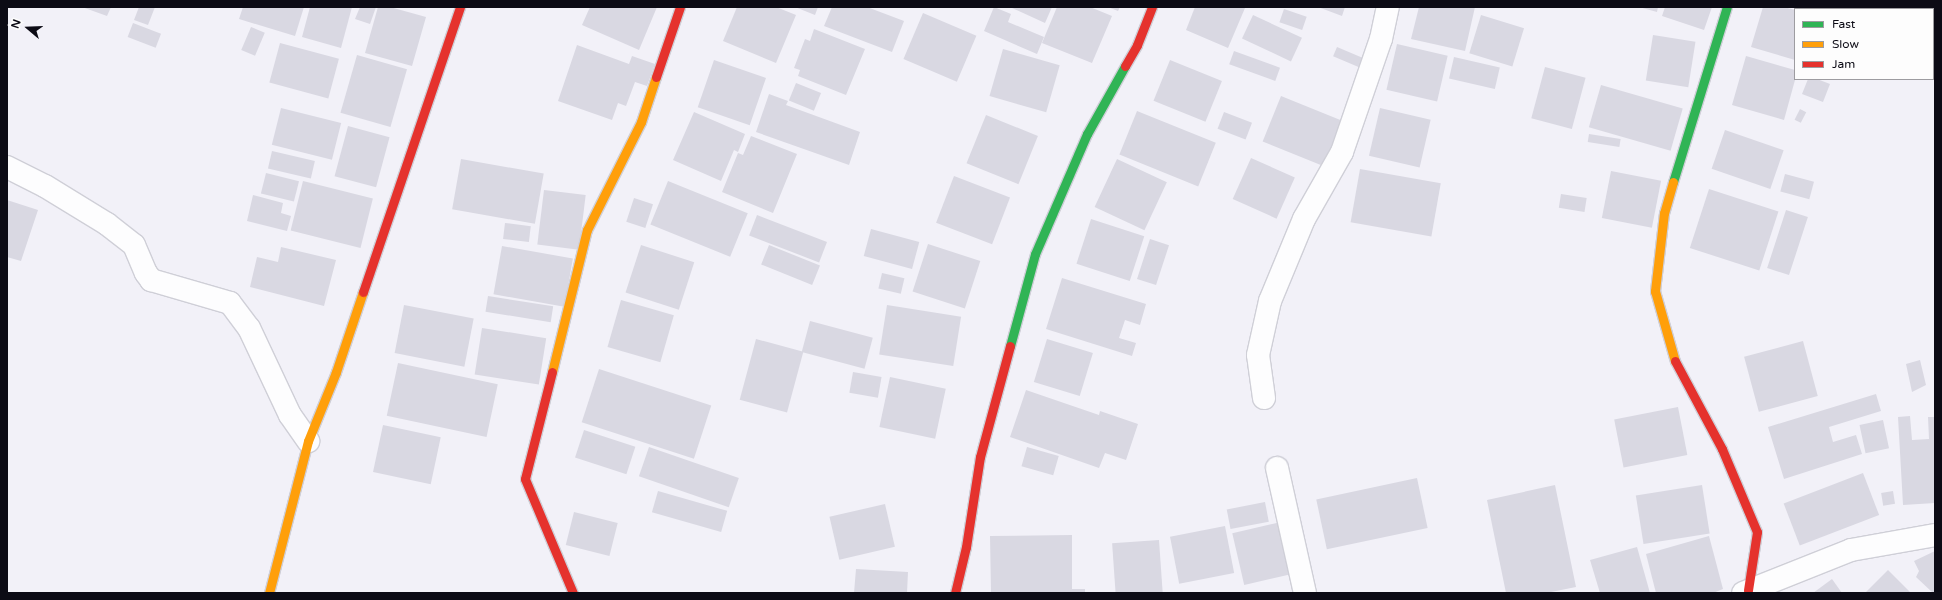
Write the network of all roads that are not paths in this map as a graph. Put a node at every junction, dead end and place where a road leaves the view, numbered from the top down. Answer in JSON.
{"nodes":[{"id":1,"x":460,"y":7,"type":"edge"},
{"id":2,"x":680,"y":7,"type":"edge"},
{"id":3,"x":1152,"y":7,"type":"edge"},
{"id":4,"x":1388,"y":7,"type":"edge"},
{"id":5,"x":1727,"y":7,"type":"edge"},
{"id":6,"x":7,"y":167,"type":"edge"},
{"id":7,"x":1264,"y":398,"type":"dead end"},
{"id":8,"x":308,"y":441,"type":"junction"},
{"id":9,"x":1277,"y":468,"type":"dead end"},
{"id":10,"x":1935,"y":535,"type":"edge"},
{"id":11,"x":1745,"y":591,"type":"edge"},
{"id":12,"x":269,"y":593,"type":"edge"},
{"id":13,"x":573,"y":593,"type":"edge"},
{"id":14,"x":955,"y":593,"type":"edge"},
{"id":15,"x":1305,"y":593,"type":"edge"}],
"edges":[{"from":1,"to":8,"type":"street"},
{"from":2,"to":13,"type":"street"},
{"from":3,"to":14,"type":"street"},
{"from":4,"to":7,"type":"street"},
{"from":5,"to":11,"type":"street"},
{"from":6,"to":8,"type":"street"},
{"from":8,"to":12,"type":"street"},
{"from":9,"to":15,"type":"street"},
{"from":10,"to":11,"type":"street"}]}
